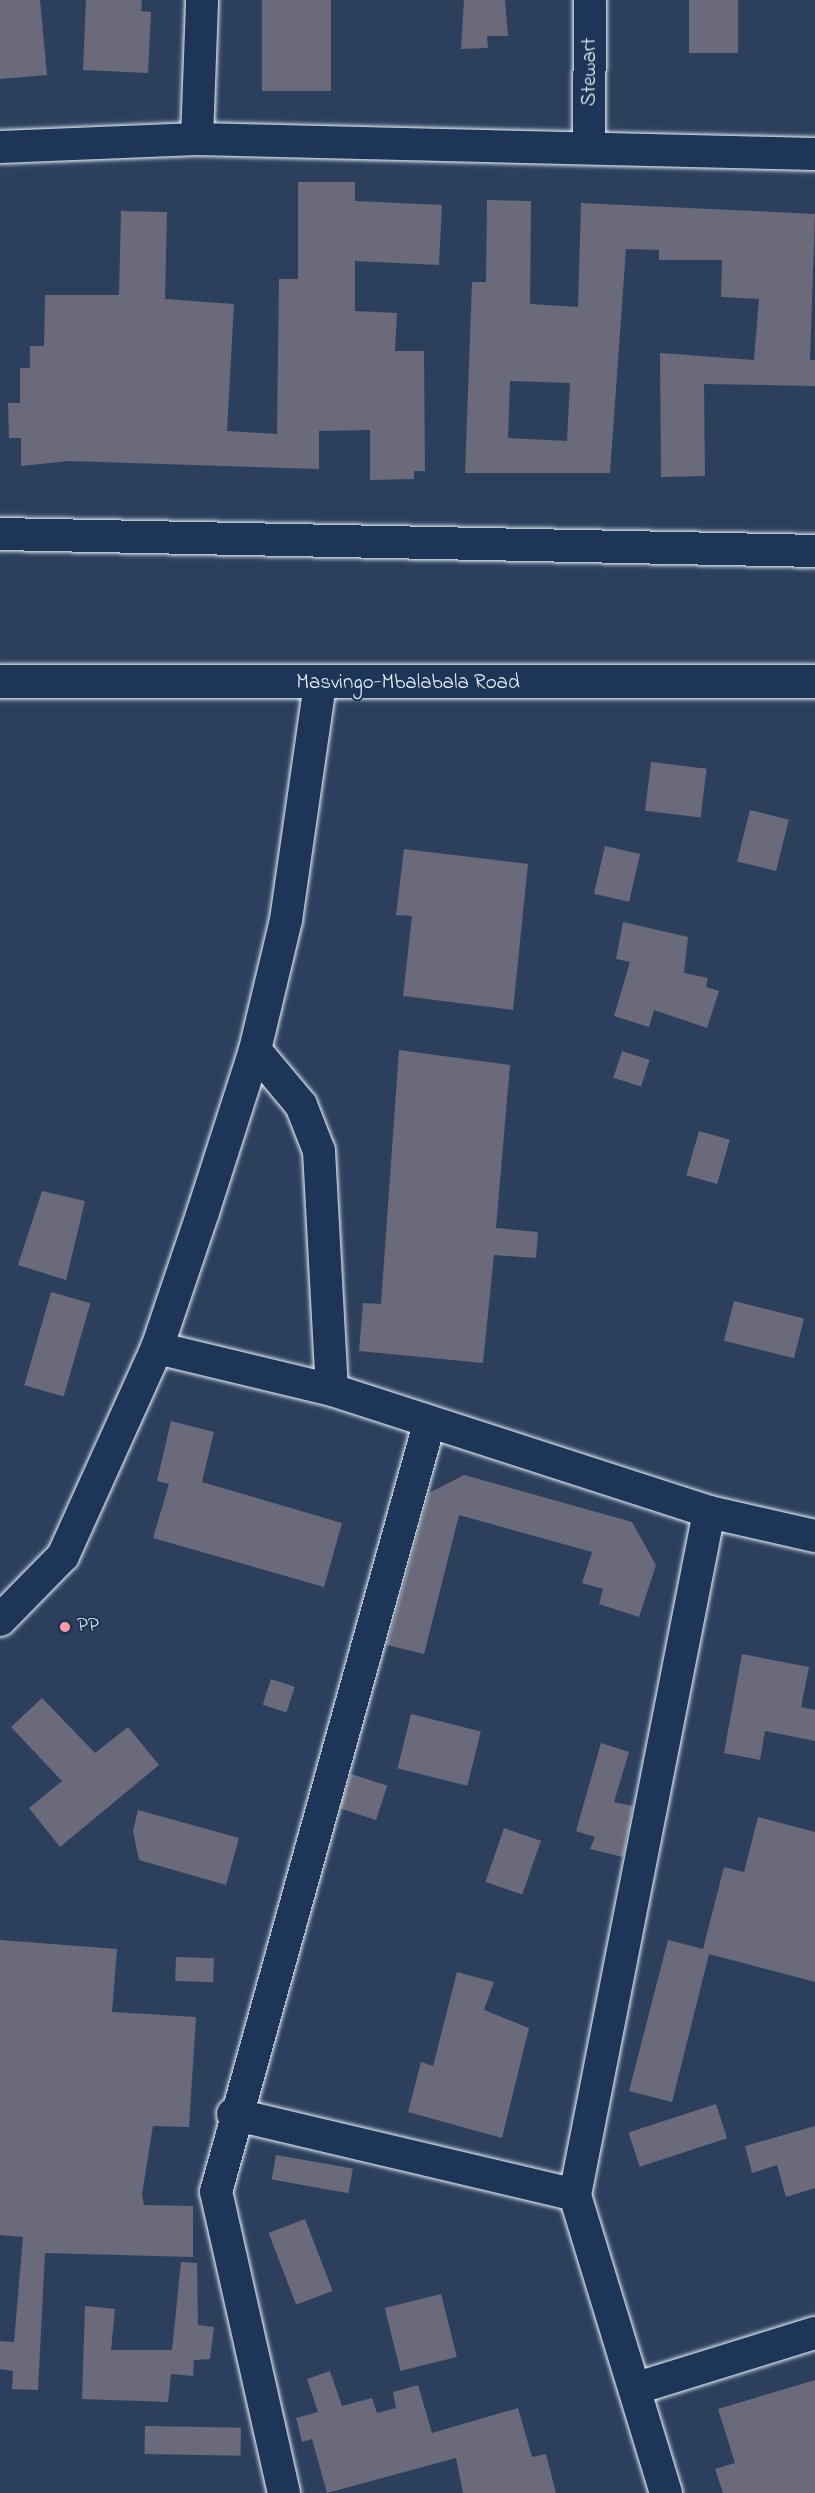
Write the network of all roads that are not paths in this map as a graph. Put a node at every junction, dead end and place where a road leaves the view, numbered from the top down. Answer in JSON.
{"nodes":[{"id":1,"x":202,"y":0,"type":"edge"},
{"id":2,"x":590,"y":0,"type":"edge"},
{"id":3,"x":197,"y":139,"type":"junction"},
{"id":4,"x":589,"y":145,"type":"junction"},
{"id":5,"x":0,"y":147,"type":"edge"},
{"id":6,"x":815,"y":153,"type":"edge"},
{"id":7,"x":0,"y":534,"type":"edge"},
{"id":8,"x":815,"y":551,"type":"edge"},
{"id":9,"x":0,"y":681,"type":"edge"},
{"id":10,"x":815,"y":681,"type":"edge"},
{"id":11,"x":320,"y":683,"type":"junction"},
{"id":12,"x":255,"y":1050,"type":"junction"},
{"id":13,"x":157,"y":1348,"type":"junction"},
{"id":14,"x":332,"y":1390,"type":"junction"},
{"id":15,"x":429,"y":1424,"type":"junction"},
{"id":16,"x":710,"y":1512,"type":"junction"},
{"id":17,"x":815,"y":1536,"type":"edge"},
{"id":18,"x":0,"y":1620,"type":"edge"},
{"id":19,"x":233,"y":2114,"type":"junction"},
{"id":20,"x":575,"y":2195,"type":"junction"},
{"id":21,"x":815,"y":2333,"type":"edge"},
{"id":22,"x":637,"y":2388,"type":"junction"},
{"id":23,"x":284,"y":2493,"type":"edge"},
{"id":24,"x":666,"y":2493,"type":"edge"}],
"edges":[{"from":1,"to":3,"type":"street"},
{"from":2,"to":4,"type":"street","name":"Stewart"},
{"from":3,"to":4,"type":"street"},
{"from":3,"to":5,"type":"street"},
{"from":4,"to":6,"type":"street"},
{"from":7,"to":8,"type":"street"},
{"from":9,"to":11,"type":"highway","name":"Masvingo-Mbalabala Road"},
{"from":10,"to":11,"type":"highway","name":"Masvingo-Mbalabala Road"},
{"from":11,"to":12,"type":"street"},
{"from":12,"to":13,"type":"street"},
{"from":12,"to":14,"type":"street"},
{"from":13,"to":14,"type":"street"},
{"from":13,"to":18,"type":"street"},
{"from":14,"to":15,"type":"street"},
{"from":15,"to":16,"type":"street"},
{"from":15,"to":19,"type":"street"},
{"from":16,"to":17,"type":"street"},
{"from":16,"to":20,"type":"street"},
{"from":19,"to":20,"type":"street"},
{"from":19,"to":23,"type":"street"},
{"from":20,"to":22,"type":"street"},
{"from":21,"to":22,"type":"street"},
{"from":22,"to":24,"type":"street"}]}
